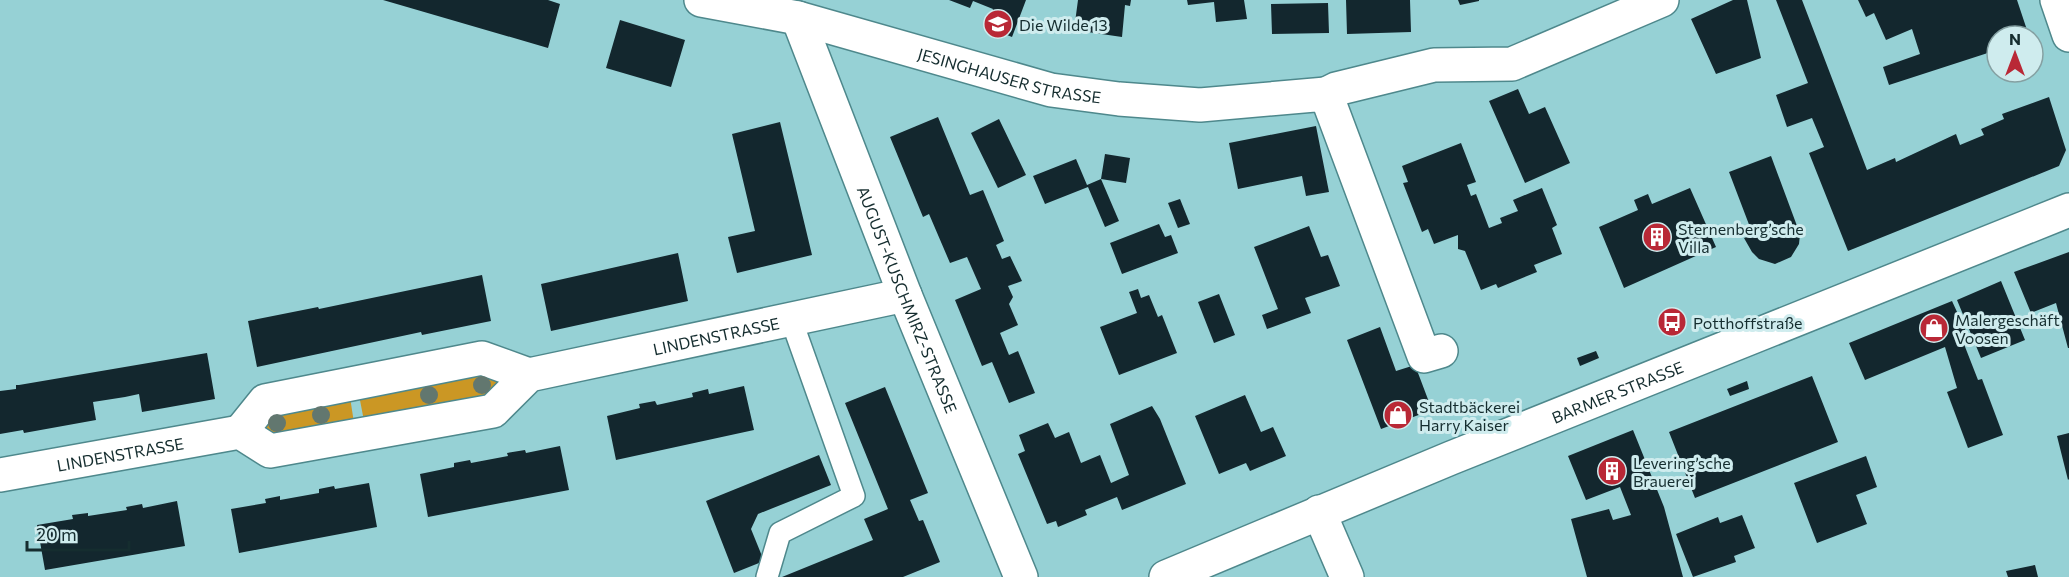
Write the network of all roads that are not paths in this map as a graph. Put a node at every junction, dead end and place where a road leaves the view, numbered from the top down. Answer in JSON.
{"nodes":[{"id":1,"x":701,"y":0,"type":"edge"},
{"id":2,"x":1662,"y":0,"type":"edge"},
{"id":3,"x":2057,"y":0,"type":"edge"},
{"id":4,"x":798,"y":18,"type":"junction"},
{"id":5,"x":2069,"y":35,"type":"edge"},
{"id":6,"x":1326,"y":94,"type":"junction"},
{"id":7,"x":2069,"y":210,"type":"edge"},
{"id":8,"x":905,"y":295,"type":"junction"},
{"id":9,"x":791,"y":319,"type":"junction"},
{"id":10,"x":1442,"y":351,"type":"dead end"},
{"id":11,"x":529,"y":375,"type":"junction"},
{"id":12,"x":240,"y":432,"type":"junction"},
{"id":13,"x":0,"y":475,"type":"edge"},
{"id":14,"x":1319,"y":512,"type":"junction"},
{"id":15,"x":767,"y":577,"type":"edge"},
{"id":16,"x":1021,"y":577,"type":"edge"},
{"id":17,"x":1166,"y":577,"type":"edge"},
{"id":18,"x":1347,"y":577,"type":"edge"}],
"edges":[{"from":1,"to":4,"type":"street","name":"JESINGHAUSER STRASSE"},
{"from":2,"to":6,"type":"street","name":"JESINGHAUSER STRASSE"},
{"from":3,"to":5,"type":"street"},
{"from":4,"to":6,"type":"street","name":"JESINGHAUSER STRASSE"},
{"from":4,"to":8,"type":"street","name":"AUGUST-KUSCHMIRZ-STRASSE"},
{"from":6,"to":10,"type":"street"},
{"from":7,"to":14,"type":"street","name":"BARMER STRASSE"},
{"from":8,"to":9,"type":"street","name":"LINDENSTRASSE"},
{"from":8,"to":16,"type":"street","name":"AUGUST-KUSCHMIRZ-STRASSE"},
{"from":9,"to":11,"type":"street","name":"LINDENSTRASSE"},
{"from":9,"to":15,"type":"lane"},
{"from":11,"to":12,"type":"street"},
{"from":11,"to":12,"type":"street"},
{"from":12,"to":13,"type":"street","name":"LINDENSTRASSE"},
{"from":14,"to":17,"type":"street","name":"BARMER STRASSE"},
{"from":14,"to":18,"type":"street"}]}
